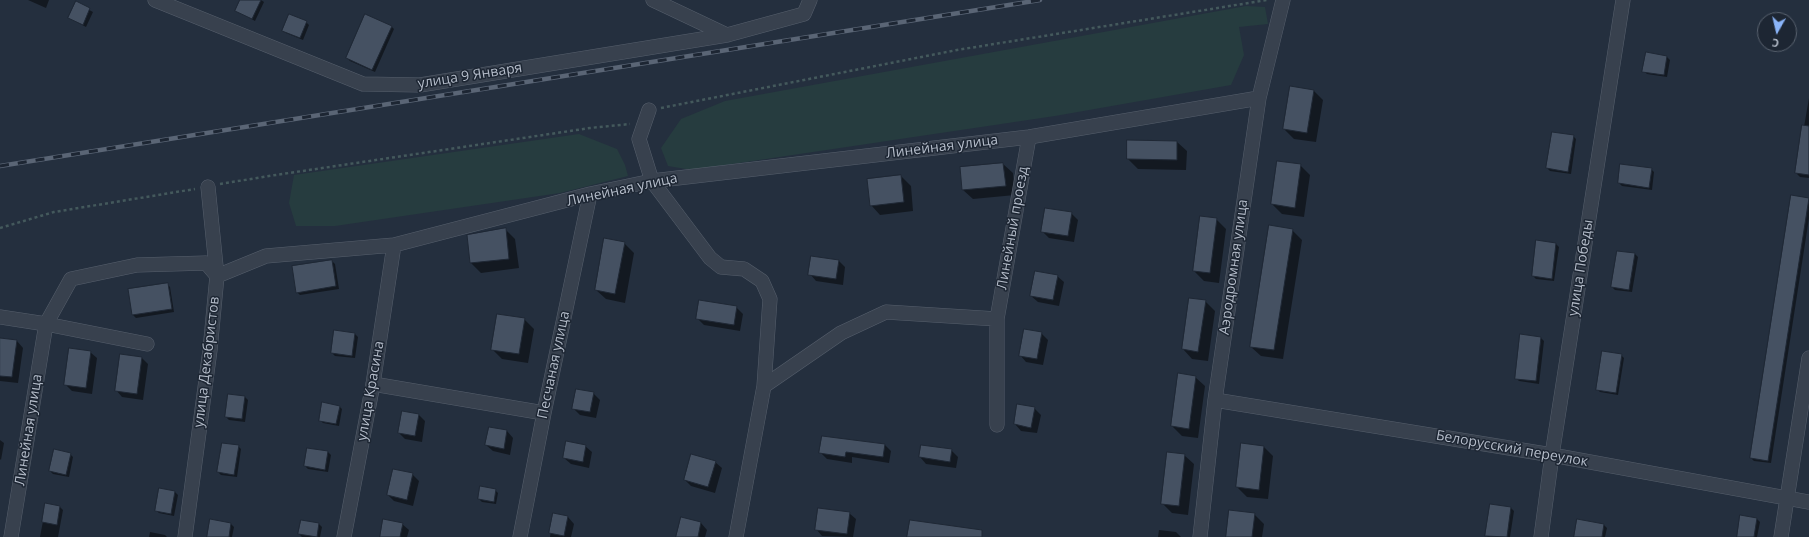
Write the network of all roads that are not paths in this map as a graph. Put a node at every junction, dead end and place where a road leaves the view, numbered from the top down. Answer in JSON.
{"nodes":[{"id":1,"x":155,"y":0,"type":"edge"},
{"id":2,"x":652,"y":0,"type":"edge"},
{"id":3,"x":810,"y":0,"type":"edge"},
{"id":4,"x":1283,"y":0,"type":"edge"},
{"id":5,"x":1623,"y":0,"type":"edge"},
{"id":6,"x":727,"y":35,"type":"junction"},
{"id":7,"x":1259,"y":98,"type":"junction"},
{"id":8,"x":649,"y":110,"type":"dead end"},
{"id":9,"x":1028,"y":137,"type":"junction"},
{"id":10,"x":652,"y":181,"type":"junction"},
{"id":11,"x":208,"y":187,"type":"dead end"},
{"id":12,"x":590,"y":194,"type":"junction"},
{"id":13,"x":394,"y":245,"type":"junction"},
{"id":14,"x":217,"y":276,"type":"junction"},
{"id":15,"x":0,"y":317,"type":"edge"},
{"id":16,"x":997,"y":319,"type":"junction"},
{"id":17,"x":46,"y":324,"type":"junction"},
{"id":18,"x":148,"y":344,"type":"dead end"},
{"id":19,"x":1809,"y":358,"type":"edge"},
{"id":20,"x":373,"y":384,"type":"junction"},
{"id":21,"x":764,"y":386,"type":"junction"},
{"id":22,"x":1215,"y":400,"type":"junction"},
{"id":23,"x":544,"y":413,"type":"junction"},
{"id":24,"x":997,"y":425,"type":"dead end"},
{"id":25,"x":1552,"y":455,"type":"junction"},
{"id":26,"x":1787,"y":497,"type":"junction"},
{"id":27,"x":1809,"y":502,"type":"edge"},
{"id":28,"x":11,"y":537,"type":"edge"},
{"id":29,"x":185,"y":537,"type":"edge"},
{"id":30,"x":344,"y":537,"type":"edge"},
{"id":31,"x":520,"y":537,"type":"edge"},
{"id":32,"x":736,"y":537,"type":"edge"},
{"id":33,"x":1200,"y":537,"type":"edge"},
{"id":34,"x":1541,"y":537,"type":"edge"},
{"id":35,"x":1781,"y":537,"type":"edge"}],
"edges":[{"from":1,"to":6,"type":"street","name":"улица 9 Января"},
{"from":2,"to":6,"type":"street"},
{"from":3,"to":6,"type":"street","name":"улица 9 Января"},
{"from":4,"to":7,"type":"street","name":"Аэродромная улица"},
{"from":5,"to":25,"type":"street","name":"улица Победы"},
{"from":7,"to":9,"type":"street","name":"Линейная улица"},
{"from":7,"to":22,"type":"street","name":"Аэродромная улица"},
{"from":8,"to":10,"type":"street"},
{"from":9,"to":10,"type":"street","name":"Линейная улица"},
{"from":9,"to":16,"type":"street","name":"Линейный проезд"},
{"from":10,"to":12,"type":"street","name":"Линейная улица"},
{"from":10,"to":21,"type":"street"},
{"from":11,"to":14,"type":"street","name":"улица Декабристов"},
{"from":12,"to":13,"type":"street","name":"Линейная улица"},
{"from":12,"to":23,"type":"street","name":"Песчаная улица"},
{"from":13,"to":14,"type":"street","name":"Линейная улица"},
{"from":13,"to":20,"type":"street","name":"улица Красина"},
{"from":14,"to":17,"type":"street","name":"Линейная улица"},
{"from":14,"to":29,"type":"street","name":"улица Декабристов"},
{"from":15,"to":17,"type":"street"},
{"from":16,"to":21,"type":"street"},
{"from":16,"to":24,"type":"street","name":"Линейный проезд"},
{"from":17,"to":18,"type":"street"},
{"from":17,"to":28,"type":"street","name":"Линейная улица"},
{"from":19,"to":26,"type":"street"},
{"from":20,"to":23,"type":"street"},
{"from":20,"to":30,"type":"street","name":"улица Красина"},
{"from":21,"to":32,"type":"street"},
{"from":22,"to":25,"type":"street","name":"Белорусский переулок"},
{"from":22,"to":33,"type":"street","name":"Аэродромная улица"},
{"from":23,"to":31,"type":"street","name":"Песчаная улица"},
{"from":25,"to":26,"type":"street","name":"Белорусский переулок"},
{"from":25,"to":34,"type":"street","name":"улица Победы"},
{"from":26,"to":27,"type":"street","name":"Белорусский переулок"},
{"from":26,"to":35,"type":"street"}]}
